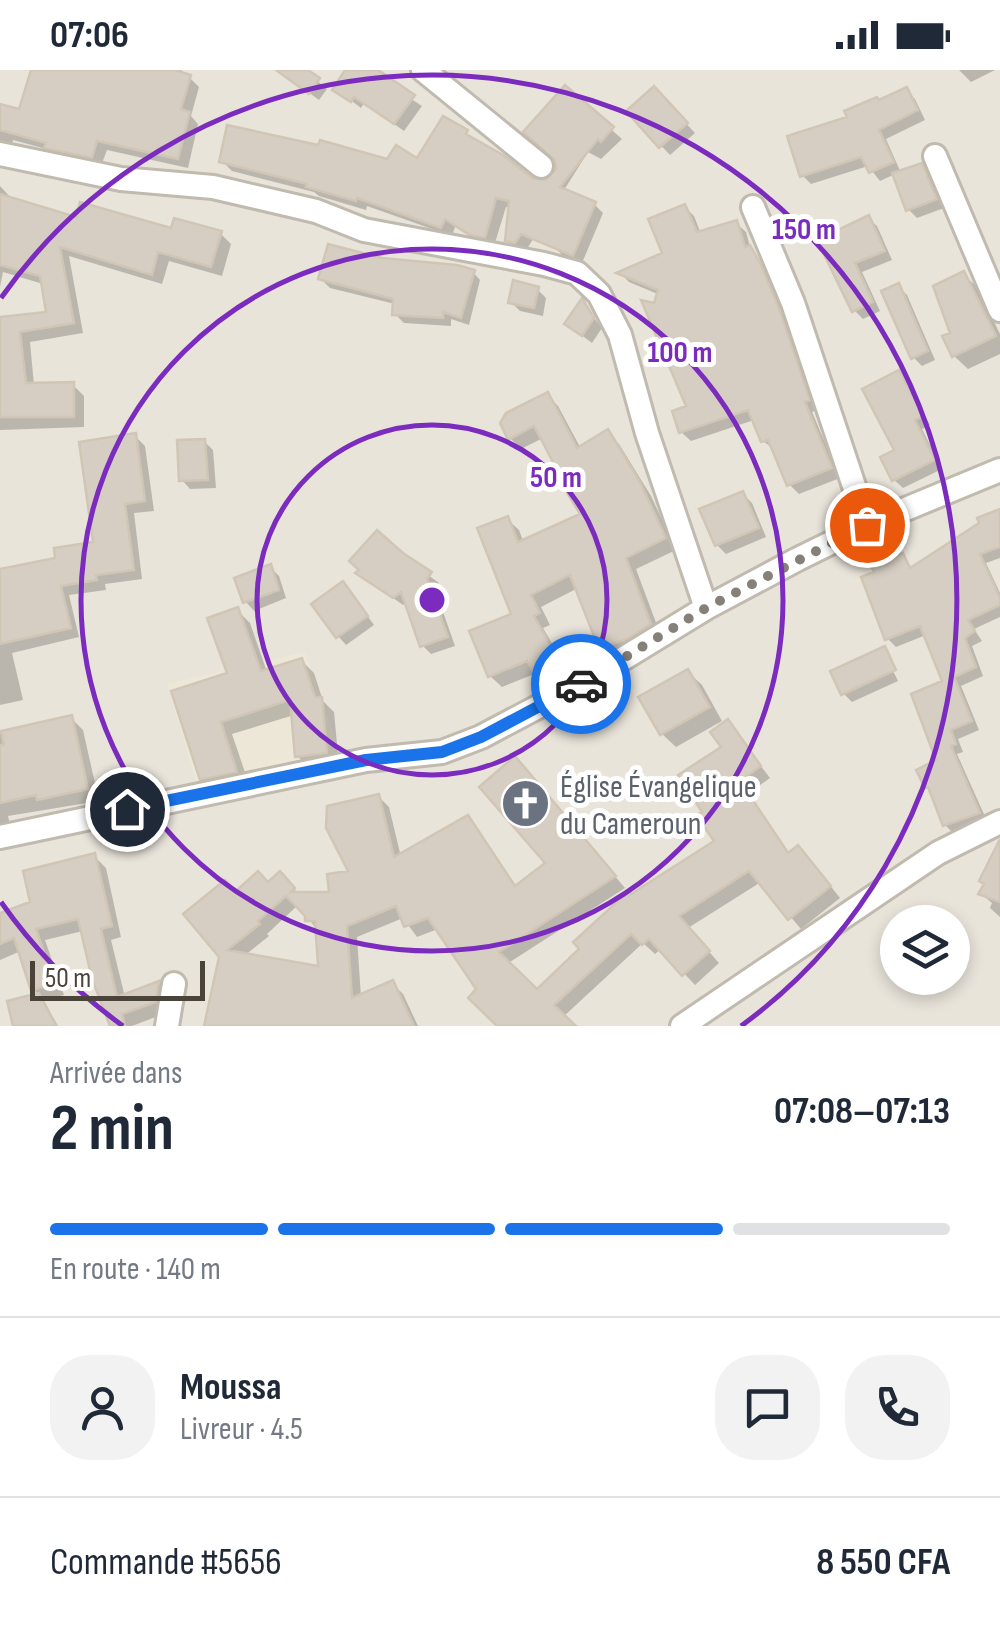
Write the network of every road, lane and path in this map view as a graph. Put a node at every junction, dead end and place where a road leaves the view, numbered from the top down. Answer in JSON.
{"nodes":[{"id":1,"x":423,"y":70,"type":"edge"},
{"id":2,"x":0,"y":154,"type":"edge"},
{"id":3,"x":935,"y":156,"type":"dead end"},
{"id":4,"x":541,"y":166,"type":"dead end"},
{"id":5,"x":753,"y":207,"type":"dead end"},
{"id":6,"x":1000,"y":310,"type":"edge"},
{"id":7,"x":1000,"y":470,"type":"edge"},
{"id":8,"x":867,"y":525,"type":"junction"},
{"id":9,"x":706,"y":608,"type":"junction"},
{"id":10,"x":1000,"y":822,"type":"edge"},
{"id":11,"x":0,"y":837,"type":"edge"},
{"id":12,"x":174,"y":984,"type":"dead end"},
{"id":13,"x":166,"y":1026,"type":"edge"},
{"id":14,"x":682,"y":1026,"type":"edge"}],
"edges":[{"from":1,"to":4,"type":"street"},
{"from":2,"to":9,"type":"street"},
{"from":3,"to":6,"type":"street"},
{"from":5,"to":8,"type":"street"},
{"from":7,"to":8,"type":"street"},
{"from":8,"to":9,"type":"street"},
{"from":9,"to":11,"type":"street"},
{"from":10,"to":14,"type":"street"},
{"from":12,"to":13,"type":"street"}]}
